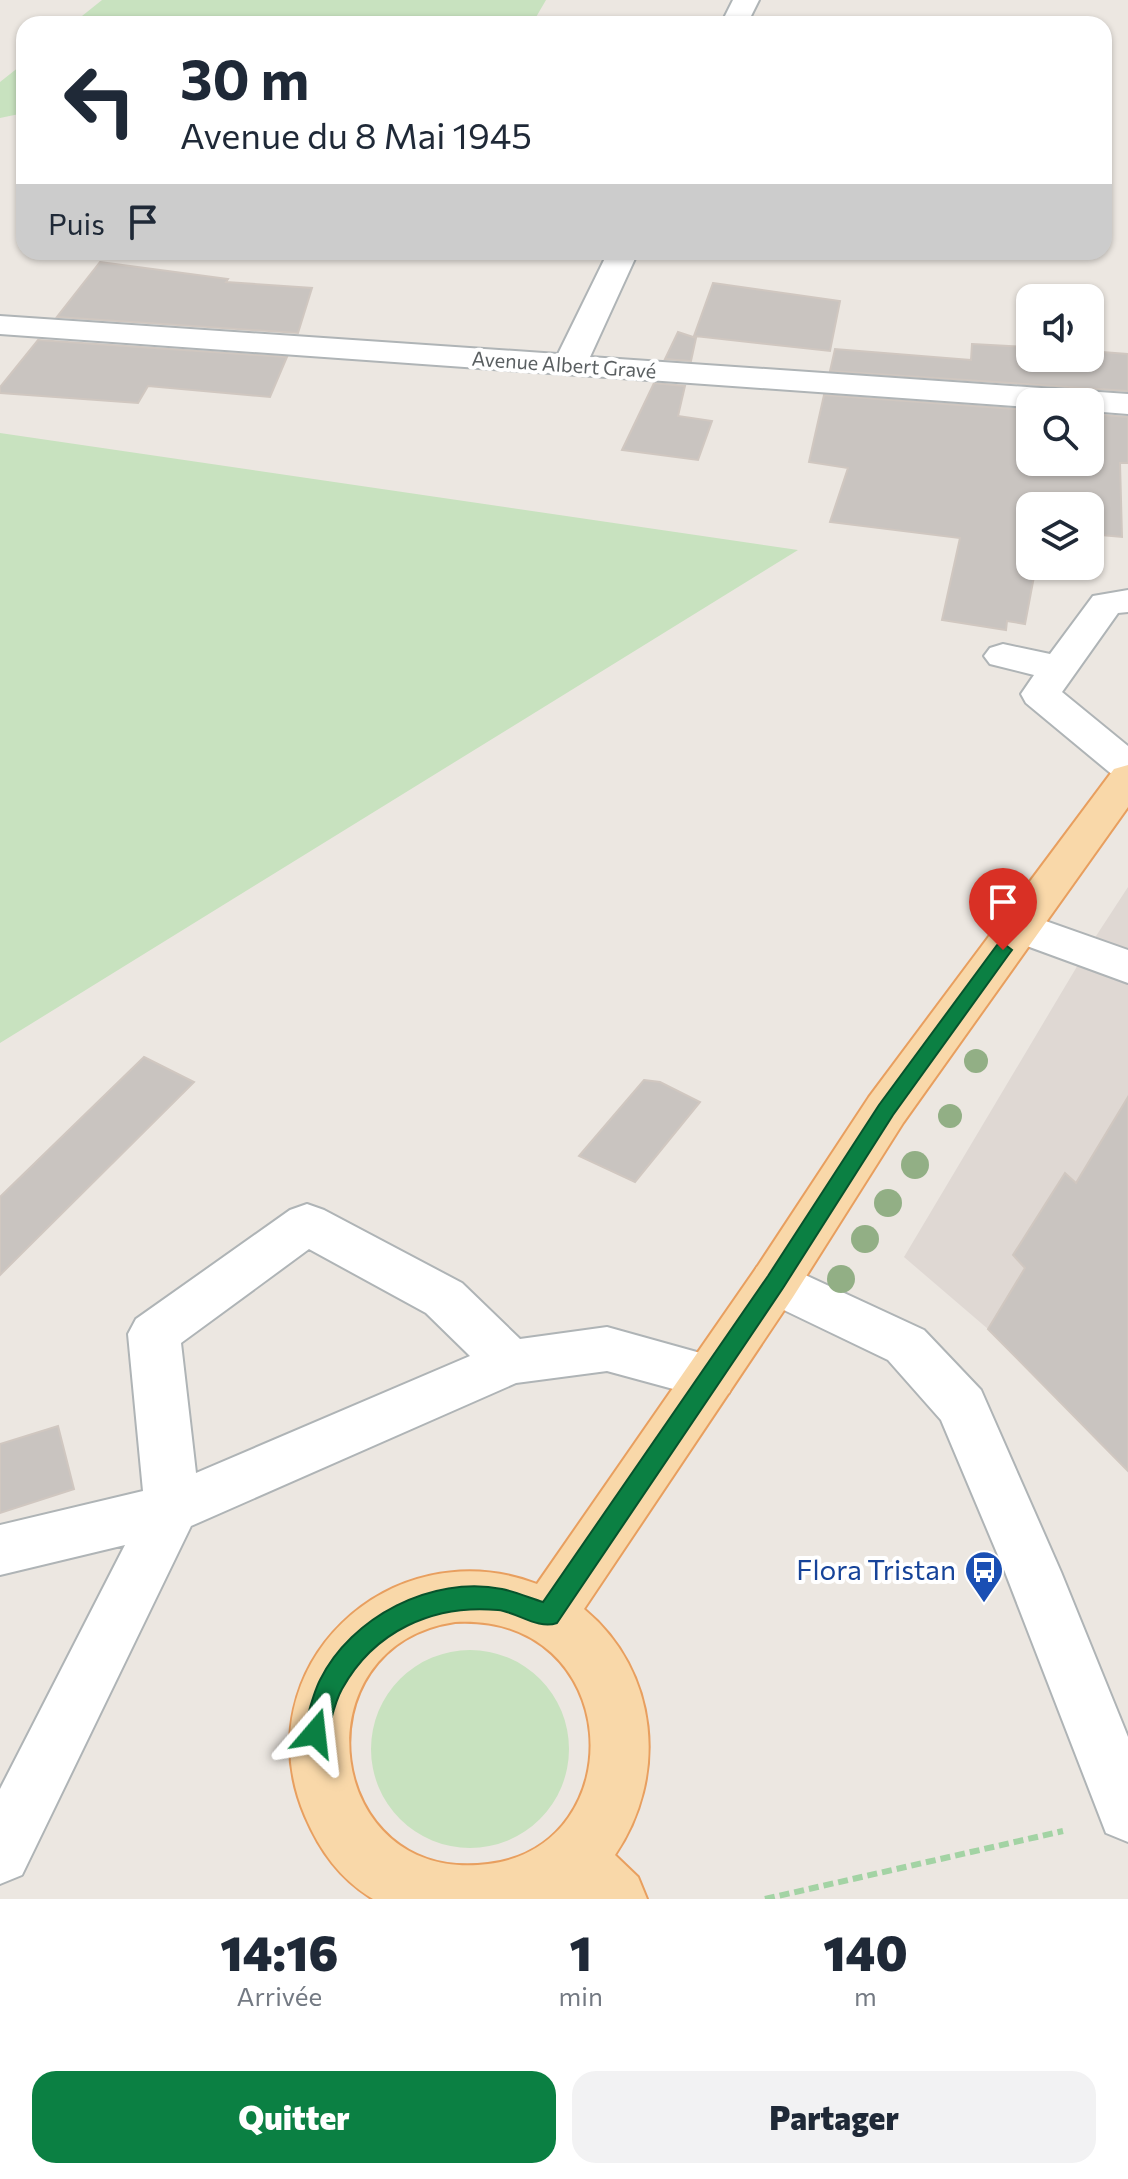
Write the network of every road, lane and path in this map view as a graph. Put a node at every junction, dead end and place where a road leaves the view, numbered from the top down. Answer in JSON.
{"nodes":[{"id":1,"x":619,"y":260,"type":"edge"},
{"id":2,"x":0,"y":325,"type":"edge"},
{"id":3,"x":569,"y":366,"type":"junction"},
{"id":4,"x":1128,"y":404,"type":"edge"},
{"id":5,"x":1128,"y":601,"type":"edge"},
{"id":6,"x":1003,"y":656,"type":"dead end"},
{"id":7,"x":1059,"y":668,"type":"junction"},
{"id":8,"x":1128,"y":767,"type":"edge"},
{"id":9,"x":1128,"y":778,"type":"edge"},
{"id":10,"x":1020,"y":927,"type":"junction"},
{"id":11,"x":1128,"y":967,"type":"edge"},
{"id":12,"x":775,"y":1282,"type":"junction"},
{"id":13,"x":510,"y":1362,"type":"junction"},
{"id":14,"x":710,"y":1377,"type":"junction"},
{"id":15,"x":172,"y":1509,"type":"junction"},
{"id":16,"x":2,"y":1551,"type":"edge"},
{"id":17,"x":548,"y":1615,"type":"junction"},
{"id":18,"x":1128,"y":1812,"type":"edge"},
{"id":19,"x":1063,"y":1831,"type":"dead end"},
{"id":20,"x":0,"y":1853,"type":"edge"},
{"id":21,"x":571,"y":1857,"type":"junction"},
{"id":22,"x":369,"y":1884,"type":"edge"},
{"id":23,"x":616,"y":1899,"type":"edge"},
{"id":24,"x":765,"y":1899,"type":"edge"}],
"edges":[{"from":1,"to":3,"type":"street"},
{"from":2,"to":3,"type":"street","name":"Avenue Albert Gravé"},
{"from":3,"to":4,"type":"street","name":"Avenue Albert Gravé"},
{"from":5,"to":7,"type":"street"},
{"from":6,"to":7,"type":"street"},
{"from":7,"to":8,"type":"street"},
{"from":9,"to":10,"type":"main road"},
{"from":10,"to":11,"type":"street"},
{"from":10,"to":12,"type":"main road"},
{"from":12,"to":14,"type":"main road"},
{"from":12,"to":18,"type":"street"},
{"from":13,"to":14,"type":"street"},
{"from":13,"to":15,"type":"street"},
{"from":13,"to":15,"type":"street"},
{"from":14,"to":17,"type":"main road"},
{"from":15,"to":16,"type":"street"},
{"from":15,"to":20,"type":"street"},
{"from":17,"to":21,"type":"main road"},
{"from":17,"to":22,"type":"main road"},
{"from":19,"to":24,"type":"path"},
{"from":21,"to":22,"type":"main road"},
{"from":21,"to":23,"type":"main road"}]}
